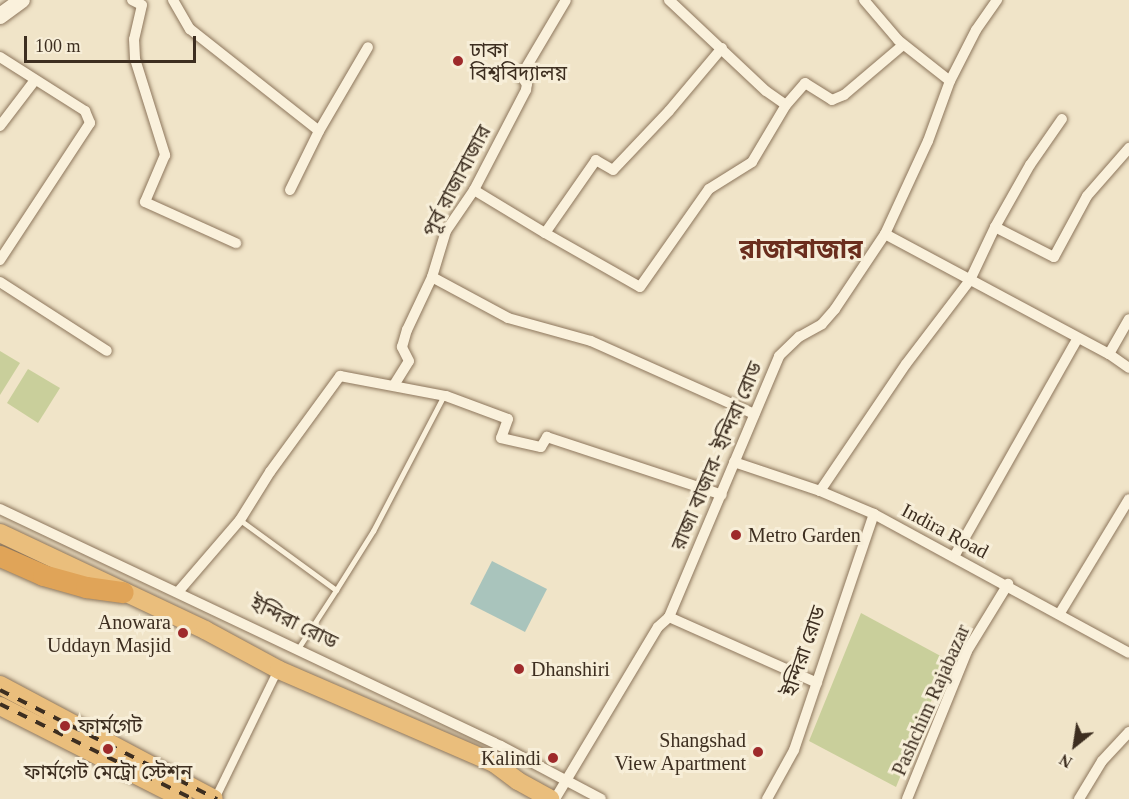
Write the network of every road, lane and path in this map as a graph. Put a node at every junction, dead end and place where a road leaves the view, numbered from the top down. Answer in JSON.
{"nodes":[{"id":1,"x":22,"y":0,"type":"edge"},
{"id":2,"x":132,"y":0,"type":"edge"},
{"id":3,"x":173,"y":0,"type":"edge"},
{"id":4,"x":566,"y":0,"type":"edge"},
{"id":5,"x":864,"y":0,"type":"edge"},
{"id":6,"x":997,"y":0,"type":"edge"},
{"id":7,"x":673,"y":1,"type":"edge"},
{"id":8,"x":0,"y":16,"type":"edge"},
{"id":9,"x":903,"y":45,"type":"junction"},
{"id":10,"x":368,"y":46,"type":"dead end"},
{"id":11,"x":722,"y":48,"type":"junction"},
{"id":12,"x":0,"y":57,"type":"edge"},
{"id":13,"x":35,"y":80,"type":"junction"},
{"id":14,"x":950,"y":81,"type":"junction"},
{"id":15,"x":786,"y":105,"type":"junction"},
{"id":16,"x":1062,"y":119,"type":"dead end"},
{"id":17,"x":0,"y":126,"type":"edge"},
{"id":18,"x":319,"y":132,"type":"junction"},
{"id":19,"x":1129,"y":148,"type":"edge"},
{"id":20,"x":290,"y":190,"type":"dead end"},
{"id":21,"x":474,"y":190,"type":"junction"},
{"id":22,"x":995,"y":227,"type":"junction"},
{"id":23,"x":545,"y":233,"type":"junction"},
{"id":24,"x":885,"y":234,"type":"junction"},
{"id":25,"x":236,"y":243,"type":"dead end"},
{"id":26,"x":0,"y":260,"type":"edge"},
{"id":27,"x":432,"y":277,"type":"junction"},
{"id":28,"x":970,"y":280,"type":"junction"},
{"id":29,"x":0,"y":282,"type":"edge"},
{"id":30,"x":1129,"y":319,"type":"edge"},
{"id":31,"x":1078,"y":338,"type":"junction"},
{"id":32,"x":107,"y":351,"type":"dead end"},
{"id":33,"x":1109,"y":354,"type":"junction"},
{"id":34,"x":1129,"y":368,"type":"edge"},
{"id":35,"x":394,"y":384,"type":"junction"},
{"id":36,"x":444,"y":395,"type":"junction"},
{"id":37,"x":754,"y":414,"type":"junction"},
{"id":38,"x":734,"y":462,"type":"junction"},
{"id":39,"x":820,"y":491,"type":"junction"},
{"id":40,"x":722,"y":495,"type":"junction"},
{"id":41,"x":1129,"y":499,"type":"edge"},
{"id":42,"x":0,"y":509,"type":"edge"},
{"id":43,"x":874,"y":514,"type":"junction"},
{"id":44,"x":240,"y":520,"type":"junction"},
{"id":45,"x":0,"y":533,"type":"edge"},
{"id":46,"x":955,"y":555,"type":"junction"},
{"id":47,"x":0,"y":556,"type":"edge"},
{"id":48,"x":1008,"y":584,"type":"junction"},
{"id":49,"x":336,"y":590,"type":"junction"},
{"id":50,"x":123,"y":592,"type":"junction"},
{"id":51,"x":178,"y":592,"type":"junction"},
{"id":52,"x":1060,"y":613,"type":"junction"},
{"id":53,"x":669,"y":617,"type":"junction"},
{"id":54,"x":297,"y":650,"type":"junction"},
{"id":55,"x":1129,"y":653,"type":"edge"},
{"id":56,"x":279,"y":670,"type":"junction"},
{"id":57,"x":818,"y":683,"type":"junction"},
{"id":58,"x":0,"y":685,"type":"edge"},
{"id":59,"x":0,"y":706,"type":"edge"},
{"id":60,"x":1129,"y":732,"type":"edge"},
{"id":61,"x":568,"y":781,"type":"junction"},
{"id":62,"x":187,"y":795,"type":"edge"},
{"id":63,"x":215,"y":799,"type":"edge"},
{"id":64,"x":550,"y":799,"type":"edge"},
{"id":65,"x":555,"y":799,"type":"edge"},
{"id":66,"x":602,"y":799,"type":"edge"},
{"id":67,"x":767,"y":799,"type":"edge"},
{"id":68,"x":907,"y":799,"type":"edge"},
{"id":69,"x":1079,"y":799,"type":"edge"}],
"edges":[{"from":1,"to":8,"type":"main road"},
{"from":2,"to":25,"type":"street"},
{"from":3,"to":18,"type":"street"},
{"from":4,"to":21,"type":"street","name":"পূর্ব রাজাবাজার"},
{"from":5,"to":9,"type":"street"},
{"from":6,"to":14,"type":"street","name":"রাজা বাজার- ইন্দিরা রোড"},
{"from":7,"to":11,"type":"street"},
{"from":9,"to":14,"type":"street"},
{"from":9,"to":15,"type":"street"},
{"from":10,"to":18,"type":"street"},
{"from":11,"to":15,"type":"street"},
{"from":11,"to":23,"type":"street"},
{"from":12,"to":13,"type":"street"},
{"from":13,"to":17,"type":"street"},
{"from":13,"to":26,"type":"street"},
{"from":14,"to":24,"type":"street","name":"রাজা বাজার- ইন্দিরা রোড"},
{"from":15,"to":23,"type":"street"},
{"from":16,"to":22,"type":"street"},
{"from":18,"to":20,"type":"street"},
{"from":19,"to":22,"type":"street"},
{"from":21,"to":23,"type":"street"},
{"from":21,"to":27,"type":"street","name":"পূর্ব রাজাবাজার"},
{"from":22,"to":28,"type":"street"},
{"from":24,"to":28,"type":"street"},
{"from":24,"to":37,"type":"street","name":"রাজা বাজার- ইন্দিরা রোড"},
{"from":27,"to":35,"type":"street","name":"পূর্ব রাজাবাজার"},
{"from":27,"to":37,"type":"street"},
{"from":28,"to":31,"type":"street"},
{"from":28,"to":39,"type":"street"},
{"from":29,"to":32,"type":"street"},
{"from":30,"to":33,"type":"street"},
{"from":31,"to":33,"type":"street"},
{"from":31,"to":46,"type":"street"},
{"from":33,"to":34,"type":"street"},
{"from":35,"to":36,"type":"street"},
{"from":35,"to":44,"type":"street"},
{"from":36,"to":40,"type":"street"},
{"from":36,"to":49,"type":"lane"},
{"from":37,"to":38,"type":"street","name":"রাজা বাজার- ইন্দিরা রোড"},
{"from":38,"to":39,"type":"street","name":"Indira Road"},
{"from":38,"to":40,"type":"street","name":"রাজা বাজার- ইন্দিরা রোড"},
{"from":39,"to":43,"type":"street","name":"Indira Road"},
{"from":40,"to":53,"type":"street","name":"রাজা বাজার- ইন্দিরা রোড"},
{"from":41,"to":52,"type":"street"},
{"from":42,"to":51,"type":"street","name":"ইন্দিরা রোড"},
{"from":43,"to":46,"type":"street","name":"Indira Road"},
{"from":43,"to":57,"type":"street","name":"ইন্দিরা রোড"},
{"from":44,"to":49,"type":"lane"},
{"from":44,"to":51,"type":"street"},
{"from":45,"to":50,"type":"highway"},
{"from":46,"to":48,"type":"street","name":"Indira Road"},
{"from":47,"to":50,"type":"highway"},
{"from":48,"to":52,"type":"street","name":"Indira Road"},
{"from":48,"to":68,"type":"street","name":"Pashchim Rajabazar"},
{"from":49,"to":54,"type":"lane"},
{"from":50,"to":56,"type":"highway"},
{"from":51,"to":54,"type":"street","name":"ইন্দিরা রোড"},
{"from":52,"to":55,"type":"street","name":"Indira Road"},
{"from":53,"to":57,"type":"street"},
{"from":53,"to":61,"type":"street","name":"রাজা বাজার- ইন্দিরা রোড"},
{"from":54,"to":61,"type":"street","name":"ইন্দিরা রোড"},
{"from":56,"to":63,"type":"street"},
{"from":56,"to":64,"type":"highway"},
{"from":57,"to":67,"type":"street","name":"ইন্দিরা রোড"},
{"from":58,"to":62,"type":"highway"},
{"from":59,"to":62,"type":"highway"},
{"from":60,"to":69,"type":"street"},
{"from":61,"to":65,"type":"street","name":"রাজা বাজার- ইন্দিরা রোড"},
{"from":61,"to":66,"type":"street"},
{"from":62,"to":63,"type":"highway"}]}
